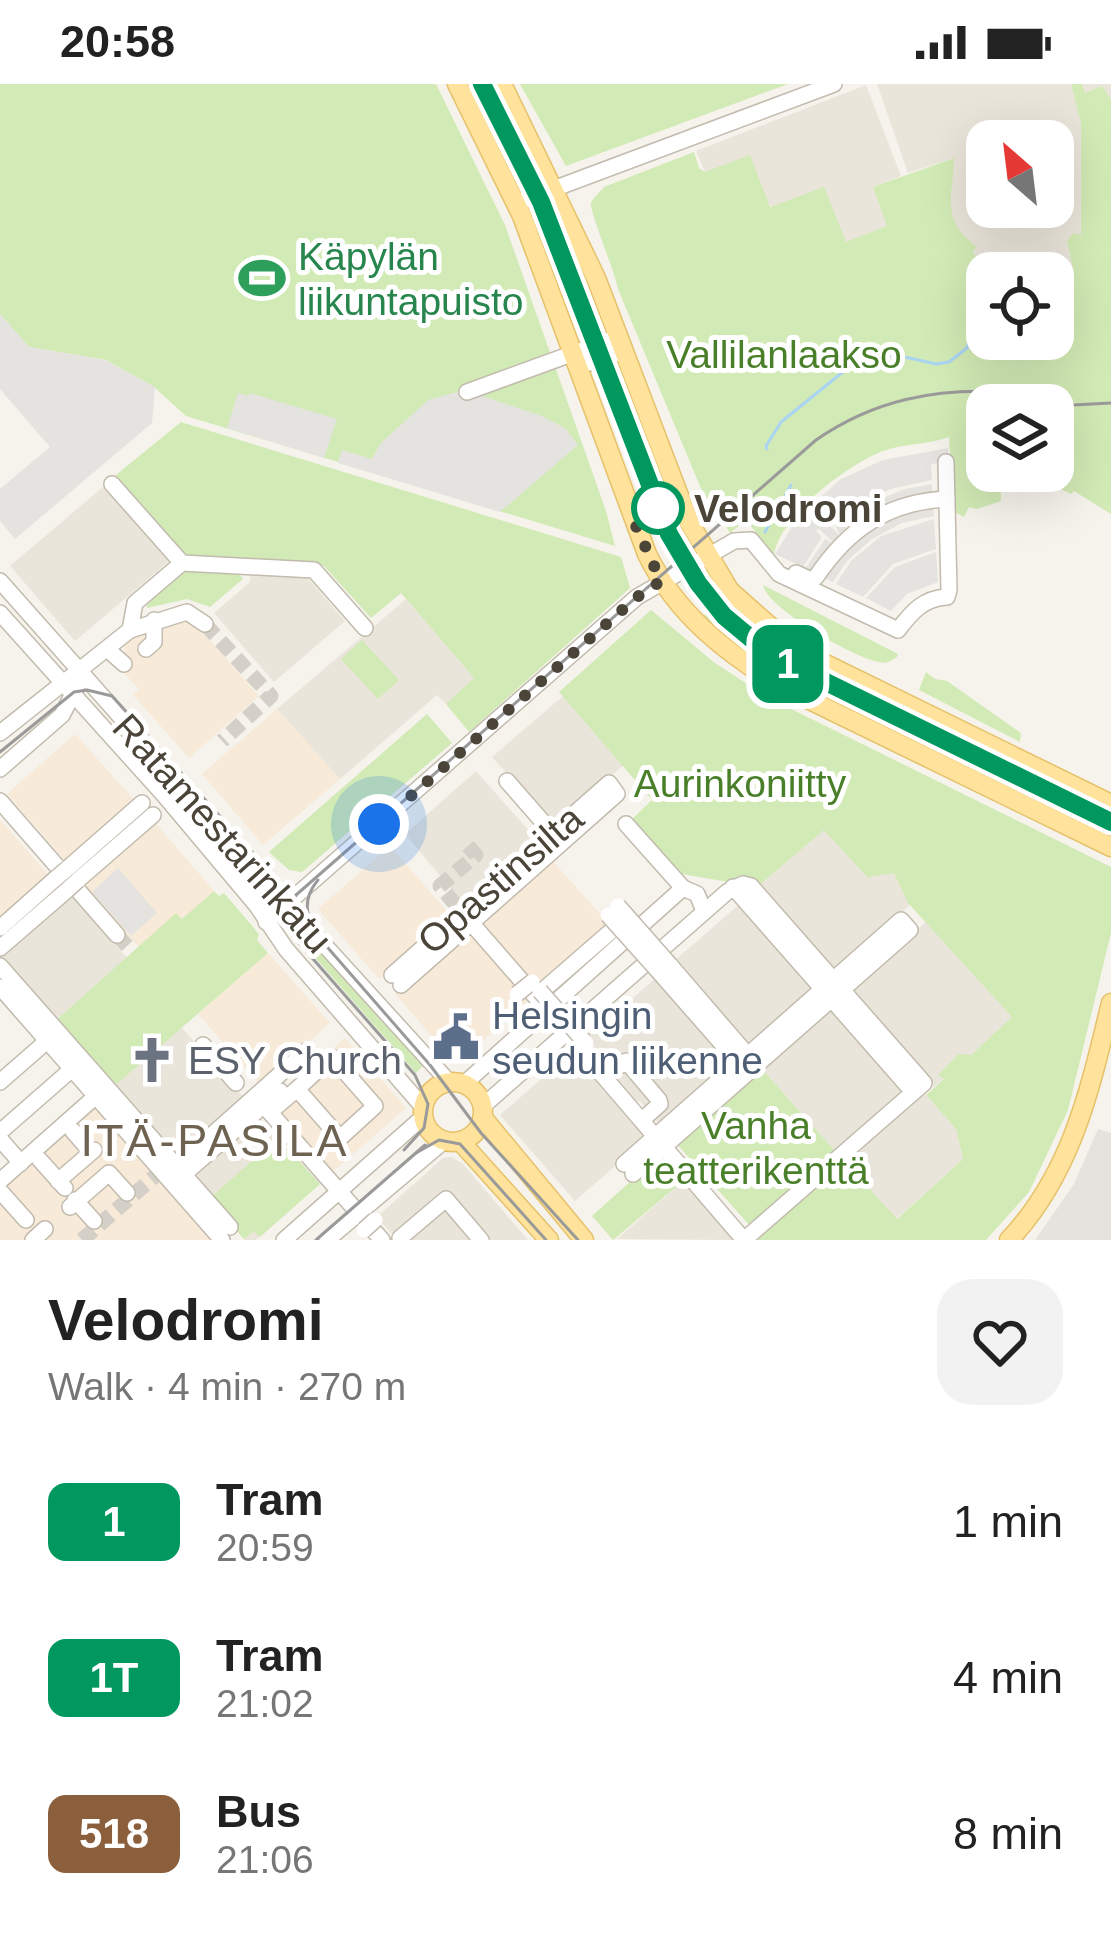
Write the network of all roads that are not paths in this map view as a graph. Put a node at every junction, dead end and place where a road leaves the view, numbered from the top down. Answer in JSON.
{"nodes":[{"id":1,"x":457,"y":84,"type":"edge"},
{"id":2,"x":502,"y":84,"type":"edge"},
{"id":3,"x":834,"y":84,"type":"edge"},
{"id":4,"x":555,"y":187,"type":"junction"},
{"id":5,"x":515,"y":203,"type":"junction"},
{"id":6,"x":621,"y":344,"type":"junction"},
{"id":7,"x":573,"y":355,"type":"junction"},
{"id":8,"x":467,"y":392,"type":"dead end"},
{"id":9,"x":946,"y":462,"type":"dead end"},
{"id":10,"x":112,"y":484,"type":"dead end"},
{"id":11,"x":947,"y":499,"type":"junction"},
{"id":12,"x":647,"y":554,"type":"junction"},
{"id":13,"x":706,"y":556,"type":"junction"},
{"id":14,"x":182,"y":563,"type":"junction"},
{"id":15,"x":772,"y":566,"type":"junction"},
{"id":16,"x":682,"y":569,"type":"junction"},
{"id":17,"x":0,"y":581,"type":"edge"},
{"id":18,"x":661,"y":581,"type":"junction"},
{"id":19,"x":0,"y":613,"type":"edge"},
{"id":20,"x":154,"y":620,"type":"junction"},
{"id":21,"x":37,"y":622,"type":"junction"},
{"id":22,"x":205,"y":624,"type":"tunnel mouth"},
{"id":23,"x":365,"y":628,"type":"dead end"},
{"id":24,"x":130,"y":629,"type":"junction"},
{"id":25,"x":20,"y":636,"type":"junction"},
{"id":26,"x":107,"y":649,"type":"junction"},
{"id":27,"x":146,"y":650,"type":"dead end"},
{"id":28,"x":124,"y":664,"type":"dead end"},
{"id":29,"x":80,"y":671,"type":"junction"},
{"id":30,"x":60,"y":682,"type":"junction"},
{"id":31,"x":76,"y":694,"type":"junction"},
{"id":32,"x":94,"y":713,"type":"junction"},
{"id":33,"x":62,"y":715,"type":"junction"},
{"id":34,"x":0,"y":734,"type":"edge"},
{"id":35,"x":0,"y":770,"type":"edge"},
{"id":36,"x":507,"y":781,"type":"dead end"},
{"id":37,"x":611,"y":796,"type":"dead end"},
{"id":38,"x":0,"y":801,"type":"edge"},
{"id":39,"x":1111,"y":804,"type":"edge"},
{"id":40,"x":147,"y":809,"type":"dead end"},
{"id":41,"x":626,"y":824,"type":"dead end"},
{"id":42,"x":556,"y":839,"type":"junction"},
{"id":43,"x":1111,"y":847,"type":"edge"},
{"id":44,"x":67,"y":879,"type":"junction"},
{"id":45,"x":683,"y":888,"type":"junction"},
{"id":46,"x":285,"y":905,"type":"junction"},
{"id":47,"x":704,"y":911,"type":"junction"},
{"id":48,"x":474,"y":918,"type":"junction"},
{"id":49,"x":266,"y":922,"type":"junction"},
{"id":50,"x":0,"y":928,"type":"edge"},
{"id":51,"x":117,"y":934,"type":"tunnel mouth"},
{"id":52,"x":0,"y":948,"type":"edge"},
{"id":53,"x":0,"y":966,"type":"edge"},
{"id":54,"x":404,"y":972,"type":"dead end"},
{"id":55,"x":524,"y":986,"type":"junction"},
{"id":56,"x":0,"y":987,"type":"edge"},
{"id":57,"x":832,"y":997,"type":"junction"},
{"id":58,"x":1111,"y":1003,"type":"edge"},
{"id":59,"x":547,"y":1010,"type":"junction"},
{"id":60,"x":860,"y":1020,"type":"junction"},
{"id":61,"x":580,"y":1038,"type":"junction"},
{"id":62,"x":47,"y":1041,"type":"junction"},
{"id":63,"x":203,"y":1045,"type":"dead end"},
{"id":64,"x":308,"y":1058,"type":"dead end"},
{"id":65,"x":622,"y":1065,"type":"dead end"},
{"id":66,"x":748,"y":1065,"type":"junction"},
{"id":67,"x":72,"y":1069,"type":"junction"},
{"id":68,"x":0,"y":1082,"type":"edge"},
{"id":69,"x":456,"y":1083,"type":"junction"},
{"id":70,"x":297,"y":1089,"type":"junction"},
{"id":71,"x":913,"y":1092,"type":"junction"},
{"id":72,"x":259,"y":1094,"type":"junction"},
{"id":73,"x":96,"y":1096,"type":"junction"},
{"id":74,"x":657,"y":1099,"type":"junction"},
{"id":75,"x":423,"y":1112,"type":"junction"},
{"id":76,"x":483,"y":1112,"type":"junction"},
{"id":77,"x":642,"y":1120,"type":"junction"},
{"id":78,"x":69,"y":1126,"type":"junction"},
{"id":79,"x":0,"y":1136,"type":"edge"},
{"id":80,"x":666,"y":1136,"type":"junction"},
{"id":81,"x":452,"y":1141,"type":"junction"},
{"id":82,"x":312,"y":1147,"type":"dead end"},
{"id":83,"x":33,"y":1157,"type":"junction"},
{"id":84,"x":632,"y":1166,"type":"dead end"},
{"id":85,"x":170,"y":1174,"type":"junction"},
{"id":86,"x":0,"y":1181,"type":"edge"},
{"id":87,"x":1,"y":1192,"type":"edge"},
{"id":88,"x":339,"y":1192,"type":"junction"},
{"id":89,"x":127,"y":1193,"type":"dead end"},
{"id":90,"x":69,"y":1196,"type":"junction"},
{"id":91,"x":358,"y":1213,"type":"junction"},
{"id":92,"x":94,"y":1221,"type":"dead end"},
{"id":93,"x":37,"y":1233,"type":"edge"},
{"id":94,"x":226,"y":1233,"type":"edge"},
{"id":95,"x":368,"y":1233,"type":"edge"},
{"id":96,"x":400,"y":1238,"type":"edge"},
{"id":97,"x":746,"y":1238,"type":"edge"},
{"id":98,"x":284,"y":1240,"type":"edge"},
{"id":99,"x":327,"y":1240,"type":"edge"},
{"id":100,"x":481,"y":1240,"type":"edge"},
{"id":101,"x":549,"y":1240,"type":"edge"},
{"id":102,"x":584,"y":1240,"type":"edge"},
{"id":103,"x":1009,"y":1240,"type":"edge"}],
"edges":[{"from":1,"to":5,"type":"main road"},
{"from":2,"to":4,"type":"main road"},
{"from":3,"to":4,"type":"street"},
{"from":4,"to":5,"type":"street"},
{"from":4,"to":6,"type":"main road"},
{"from":5,"to":7,"type":"main road"},
{"from":6,"to":7,"type":"street"},
{"from":6,"to":13,"type":"main road"},
{"from":7,"to":8,"type":"street"},
{"from":7,"to":12,"type":"main road"},
{"from":9,"to":11,"type":"street"},
{"from":10,"to":14,"type":"street"},
{"from":11,"to":15,"type":"street"},
{"from":11,"to":15,"type":"street"},
{"from":12,"to":16,"type":"street"},
{"from":12,"to":18,"type":"main road"},
{"from":13,"to":15,"type":"street"},
{"from":13,"to":16,"type":"street"},
{"from":13,"to":39,"type":"main road"},
{"from":14,"to":23,"type":"street"},
{"from":14,"to":24,"type":"street"},
{"from":16,"to":18,"type":"street"},
{"from":17,"to":21,"type":"street","name":"Ratamestarinkatu"},
{"from":18,"to":43,"type":"main road"},
{"from":18,"to":46,"type":"street"},
{"from":19,"to":25,"type":"street","name":"Ratamestarinkatu"},
{"from":20,"to":22,"type":"street"},
{"from":20,"to":24,"type":"street"},
{"from":20,"to":27,"type":"street"},
{"from":21,"to":25,"type":"street"},
{"from":21,"to":29,"type":"street","name":"Ratamestarinkatu"},
{"from":24,"to":26,"type":"street"},
{"from":25,"to":30,"type":"street","name":"Ratamestarinkatu"},
{"from":26,"to":28,"type":"street"},
{"from":26,"to":29,"type":"street"},
{"from":29,"to":30,"type":"street"},
{"from":29,"to":31,"type":"street"},
{"from":29,"to":46,"type":"street","name":"Ratamestarinkatu"},
{"from":30,"to":31,"type":"street","name":"Ratamestarinkatu"},
{"from":30,"to":34,"type":"street"},
{"from":31,"to":32,"type":"street","name":"Ratamestarinkatu"},
{"from":31,"to":33,"type":"street"},
{"from":32,"to":33,"type":"street"},
{"from":32,"to":49,"type":"street","name":"Ratamestarinkatu"},
{"from":33,"to":35,"type":"street"},
{"from":36,"to":42,"type":"street"},
{"from":37,"to":42,"type":"street","name":"Opastinsilta"},
{"from":38,"to":51,"type":"street"},
{"from":40,"to":44,"type":"street"},
{"from":41,"to":45,"type":"street"},
{"from":42,"to":48,"type":"street","name":"Opastinsilta"},
{"from":44,"to":50,"type":"street"},
{"from":44,"to":52,"type":"street"},
{"from":45,"to":47,"type":"street"},
{"from":45,"to":59,"type":"street"},
{"from":46,"to":49,"type":"street"},
{"from":46,"to":69,"type":"street","name":"Ratamestarinkatu"},
{"from":47,"to":57,"type":"street"},
{"from":47,"to":61,"type":"street"},
{"from":48,"to":54,"type":"street","name":"Opastinsilta"},
{"from":48,"to":55,"type":"street"},
{"from":49,"to":75,"type":"street","name":"Ratamestarinkatu"},
{"from":53,"to":85,"type":"street"},
{"from":55,"to":59,"type":"street"},
{"from":55,"to":61,"type":"street","bridge":true},
{"from":55,"to":66,"type":"street","bridge":true},
{"from":56,"to":62,"type":"street"},
{"from":57,"to":57,"type":"street"},
{"from":57,"to":60,"type":"street"},
{"from":57,"to":66,"type":"street"},
{"from":58,"to":103,"type":"main road"},
{"from":59,"to":61,"type":"street"},
{"from":59,"to":69,"type":"street"},
{"from":60,"to":71,"type":"street"},
{"from":60,"to":71,"type":"street"},
{"from":61,"to":76,"type":"street"},
{"from":61,"to":77,"type":"street"},
{"from":61,"to":80,"type":"street","bridge":true},
{"from":62,"to":67,"type":"street"},
{"from":62,"to":68,"type":"street"},
{"from":63,"to":72,"type":"street"},
{"from":64,"to":72,"type":"street"},
{"from":65,"to":74,"type":"street"},
{"from":66,"to":80,"type":"street"},
{"from":67,"to":73,"type":"street"},
{"from":67,"to":79,"type":"street"},
{"from":69,"to":75,"type":"main road"},
{"from":69,"to":76,"type":"main road"},
{"from":70,"to":70,"type":"street"},
{"from":70,"to":72,"type":"street"},
{"from":71,"to":97,"type":"street"},
{"from":72,"to":82,"type":"street"},
{"from":72,"to":85,"type":"street"},
{"from":72,"to":88,"type":"street"},
{"from":73,"to":78,"type":"street"},
{"from":73,"to":85,"type":"street"},
{"from":74,"to":77,"type":"street"},
{"from":74,"to":80,"type":"street"},
{"from":75,"to":81,"type":"main road"},
{"from":75,"to":88,"type":"street"},
{"from":76,"to":81,"type":"main road"},
{"from":76,"to":102,"type":"main road"},
{"from":77,"to":80,"type":"street"},
{"from":78,"to":83,"type":"street"},
{"from":78,"to":90,"type":"street"},
{"from":79,"to":83,"type":"street"},
{"from":80,"to":84,"type":"street"},
{"from":80,"to":97,"type":"street"},
{"from":81,"to":91,"type":"street"},
{"from":81,"to":101,"type":"main road"},
{"from":83,"to":86,"type":"street"},
{"from":83,"to":90,"type":"street"},
{"from":85,"to":94,"type":"street"},
{"from":85,"to":94,"type":"street"},
{"from":87,"to":93,"type":"street"},
{"from":88,"to":91,"type":"street"},
{"from":88,"to":98,"type":"street"},
{"from":89,"to":90,"type":"street"},
{"from":90,"to":92,"type":"street"},
{"from":91,"to":95,"type":"street"},
{"from":91,"to":99,"type":"street"},
{"from":96,"to":100,"type":"street"}]}
